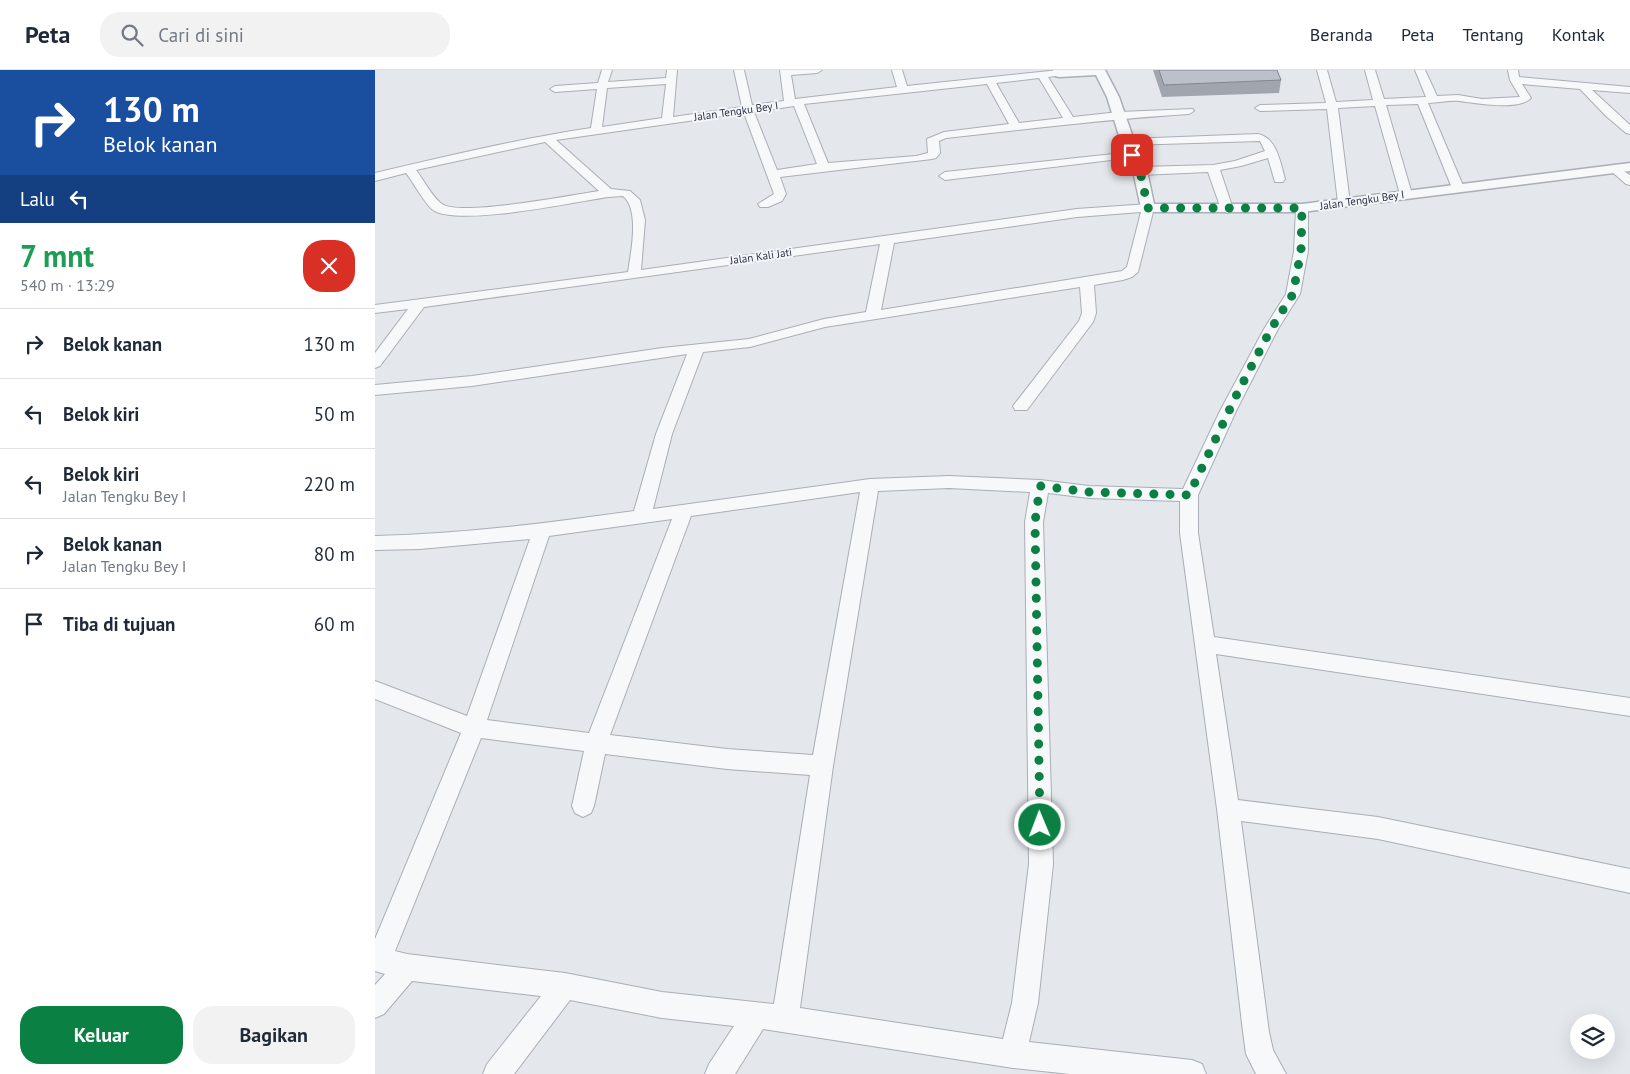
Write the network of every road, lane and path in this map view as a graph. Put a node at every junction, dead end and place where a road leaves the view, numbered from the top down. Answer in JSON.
{"nodes":[{"id":1,"x":607,"y":70,"type":"edge"},
{"id":2,"x":739,"y":70,"type":"edge"},
{"id":3,"x":817,"y":70,"type":"edge"},
{"id":4,"x":897,"y":70,"type":"edge"},
{"id":5,"x":1322,"y":70,"type":"edge"},
{"id":6,"x":1370,"y":70,"type":"edge"},
{"id":7,"x":1420,"y":70,"type":"edge"},
{"id":8,"x":785,"y":71,"type":"edge"},
{"id":9,"x":1059,"y":71,"type":"edge"},
{"id":10,"x":1105,"y":71,"type":"edge"},
{"id":11,"x":671,"y":75,"type":"edge"},
{"id":12,"x":1042,"y":75,"type":"junction"},
{"id":13,"x":1514,"y":75,"type":"edge"},
{"id":14,"x":989,"y":79,"type":"junction"},
{"id":15,"x":1583,"y":86,"type":"junction"},
{"id":16,"x":602,"y":87,"type":"junction"},
{"id":17,"x":555,"y":88,"type":"dead end"},
{"id":18,"x":903,"y":89,"type":"junction"},
{"id":19,"x":1630,"y":90,"type":"edge"},
{"id":20,"x":1428,"y":100,"type":"junction"},
{"id":21,"x":794,"y":103,"type":"junction"},
{"id":22,"x":1380,"y":103,"type":"junction"},
{"id":23,"x":1332,"y":106,"type":"junction"},
{"id":24,"x":1260,"y":108,"type":"dead end"},
{"id":25,"x":748,"y":110,"type":"junction"},
{"id":26,"x":1189,"y":111,"type":"dead end"},
{"id":27,"x":1119,"y":115,"type":"junction"},
{"id":28,"x":667,"y":121,"type":"junction"},
{"id":29,"x":1071,"y":122,"type":"junction"},
{"id":30,"x":1015,"y":127,"type":"junction"},
{"id":31,"x":597,"y":131,"type":"junction"},
{"id":32,"x":1630,"y":131,"type":"edge"},
{"id":33,"x":547,"y":138,"type":"junction"},
{"id":34,"x":1130,"y":149,"type":"junction"},
{"id":35,"x":1272,"y":153,"type":"junction"},
{"id":36,"x":822,"y":167,"type":"junction"},
{"id":37,"x":1213,"y":168,"type":"junction"},
{"id":38,"x":1623,"y":168,"type":"edge"},
{"id":39,"x":409,"y":169,"type":"junction"},
{"id":40,"x":1140,"y":171,"type":"junction"},
{"id":41,"x":773,"y":174,"type":"junction"},
{"id":42,"x":375,"y":176,"type":"edge"},
{"id":43,"x":945,"y":176,"type":"dead end"},
{"id":44,"x":1279,"y":178,"type":"dead end"},
{"id":45,"x":1630,"y":181,"type":"edge"},
{"id":46,"x":1458,"y":188,"type":"junction"},
{"id":47,"x":608,"y":193,"type":"junction"},
{"id":48,"x":1406,"y":194,"type":"junction"},
{"id":49,"x":1344,"y":203,"type":"junction"},
{"id":50,"x":764,"y":204,"type":"dead end"},
{"id":51,"x":1148,"y":208,"type":"junction"},
{"id":52,"x":1302,"y":208,"type":"junction"},
{"id":53,"x":1227,"y":209,"type":"junction"},
{"id":54,"x":888,"y":239,"type":"junction"},
{"id":55,"x":634,"y":275,"type":"junction"},
{"id":56,"x":1087,"y":282,"type":"junction"},
{"id":57,"x":420,"y":303,"type":"junction"},
{"id":58,"x":375,"y":309,"type":"edge"},
{"id":59,"x":873,"y":315,"type":"junction"},
{"id":60,"x":697,"y":348,"type":"junction"},
{"id":61,"x":375,"y":363,"type":"edge"},
{"id":62,"x":375,"y":390,"type":"edge"},
{"id":63,"x":1021,"y":406,"type":"dead end"},
{"id":64,"x":870,"y":485,"type":"junction"},
{"id":65,"x":1040,"y":486,"type":"junction"},
{"id":66,"x":1189,"y":495,"type":"junction"},
{"id":67,"x":684,"y":510,"type":"junction"},
{"id":68,"x":642,"y":516,"type":"junction"},
{"id":69,"x":542,"y":530,"type":"junction"},
{"id":70,"x":375,"y":543,"type":"edge"},
{"id":71,"x":1204,"y":644,"type":"junction"},
{"id":72,"x":375,"y":690,"type":"edge"},
{"id":73,"x":1630,"y":707,"type":"edge"},
{"id":74,"x":474,"y":728,"type":"junction"},
{"id":75,"x":596,"y":744,"type":"junction"},
{"id":76,"x":822,"y":766,"type":"junction"},
{"id":77,"x":583,"y":806,"type":"dead end"},
{"id":78,"x":1228,"y":809,"type":"junction"},
{"id":79,"x":1630,"y":882,"type":"edge"},
{"id":80,"x":377,"y":959,"type":"edge"},
{"id":81,"x":407,"y":968,"type":"junction"},
{"id":82,"x":565,"y":986,"type":"junction"},
{"id":83,"x":375,"y":1005,"type":"edge"},
{"id":84,"x":757,"y":1015,"type":"junction"},
{"id":85,"x":785,"y":1020,"type":"junction"},
{"id":86,"x":1013,"y":1054,"type":"junction"},
{"id":87,"x":497,"y":1074,"type":"edge"},
{"id":88,"x":719,"y":1074,"type":"edge"},
{"id":89,"x":1192,"y":1074,"type":"edge"},
{"id":90,"x":1271,"y":1074,"type":"edge"}],
"edges":[{"from":1,"to":16,"type":"street"},
{"from":2,"to":25,"type":"street"},
{"from":3,"to":8,"type":"street"},
{"from":4,"to":18,"type":"street"},
{"from":5,"to":23,"type":"street"},
{"from":6,"to":22,"type":"street"},
{"from":7,"to":20,"type":"street"},
{"from":8,"to":21,"type":"street"},
{"from":9,"to":10,"type":"street","name":"Jalan Tengku Bey I"},
{"from":9,"to":12,"type":"street","name":"Jalan Tengku Bey I"},
{"from":10,"to":27,"type":"street","name":"Jalan Tengku Bey I"},
{"from":11,"to":16,"type":"street"},
{"from":11,"to":28,"type":"street"},
{"from":12,"to":14,"type":"street","name":"Jalan Tengku Bey I"},
{"from":12,"to":29,"type":"street"},
{"from":13,"to":15,"type":"street"},
{"from":13,"to":20,"type":"street"},
{"from":14,"to":18,"type":"street","name":"Jalan Tengku Bey I"},
{"from":14,"to":30,"type":"street"},
{"from":15,"to":19,"type":"street"},
{"from":15,"to":32,"type":"street"},
{"from":16,"to":17,"type":"street"},
{"from":16,"to":31,"type":"street"},
{"from":18,"to":21,"type":"street","name":"Jalan Tengku Bey I"},
{"from":20,"to":22,"type":"street"},
{"from":20,"to":46,"type":"street"},
{"from":21,"to":25,"type":"street","name":"Jalan Tengku Bey I"},
{"from":21,"to":36,"type":"street"},
{"from":22,"to":23,"type":"street"},
{"from":22,"to":48,"type":"street"},
{"from":23,"to":24,"type":"street"},
{"from":23,"to":49,"type":"street"},
{"from":25,"to":28,"type":"street","name":"Jalan Tengku Bey I"},
{"from":25,"to":41,"type":"street"},
{"from":26,"to":27,"type":"street"},
{"from":27,"to":29,"type":"street"},
{"from":27,"to":34,"type":"street","name":"Jalan Tengku Bey I"},
{"from":28,"to":31,"type":"street","name":"Jalan Tengku Bey I"},
{"from":29,"to":30,"type":"street"},
{"from":30,"to":36,"type":"street"},
{"from":31,"to":33,"type":"street","name":"Jalan Tengku Bey I"},
{"from":33,"to":39,"type":"street","name":"Jalan Tengku Bey I"},
{"from":33,"to":47,"type":"street"},
{"from":34,"to":35,"type":"street"},
{"from":34,"to":40,"type":"street","name":"Jalan Tengku Bey I"},
{"from":34,"to":43,"type":"street"},
{"from":35,"to":37,"type":"street"},
{"from":35,"to":44,"type":"street"},
{"from":36,"to":41,"type":"street"},
{"from":37,"to":40,"type":"street"},
{"from":37,"to":53,"type":"street"},
{"from":38,"to":45,"type":"street"},
{"from":38,"to":46,"type":"street","name":"Jalan Tengku Bey I"},
{"from":39,"to":42,"type":"street","name":"Jalan Tengku Bey I"},
{"from":39,"to":47,"type":"street"},
{"from":40,"to":51,"type":"street","name":"Jalan Tengku Bey I"},
{"from":41,"to":50,"type":"street"},
{"from":46,"to":48,"type":"street","name":"Jalan Tengku Bey I"},
{"from":47,"to":55,"type":"street"},
{"from":48,"to":49,"type":"street","name":"Jalan Tengku Bey I"},
{"from":49,"to":52,"type":"street","name":"Jalan Tengku Bey I"},
{"from":51,"to":53,"type":"street","name":"Jalan Tengku Bey I"},
{"from":51,"to":54,"type":"street","name":"Jalan Kali Jati"},
{"from":51,"to":56,"type":"street"},
{"from":52,"to":53,"type":"street","name":"Jalan Tengku Bey I"},
{"from":52,"to":66,"type":"street"},
{"from":54,"to":55,"type":"street","name":"Jalan Kali Jati"},
{"from":54,"to":59,"type":"street"},
{"from":55,"to":57,"type":"street","name":"Jalan Kali Jati"},
{"from":56,"to":59,"type":"street"},
{"from":56,"to":63,"type":"street"},
{"from":57,"to":58,"type":"street","name":"Jalan Kali Jati"},
{"from":57,"to":61,"type":"street"},
{"from":59,"to":60,"type":"street"},
{"from":60,"to":62,"type":"street"},
{"from":60,"to":68,"type":"street"},
{"from":64,"to":65,"type":"street"},
{"from":64,"to":67,"type":"street"},
{"from":64,"to":76,"type":"street"},
{"from":65,"to":66,"type":"street"},
{"from":65,"to":86,"type":"street"},
{"from":66,"to":71,"type":"street"},
{"from":67,"to":68,"type":"street"},
{"from":67,"to":75,"type":"street"},
{"from":68,"to":69,"type":"street"},
{"from":69,"to":70,"type":"street"},
{"from":69,"to":74,"type":"street"},
{"from":71,"to":73,"type":"street"},
{"from":71,"to":78,"type":"street"},
{"from":72,"to":74,"type":"street"},
{"from":74,"to":75,"type":"street"},
{"from":74,"to":80,"type":"street"},
{"from":75,"to":76,"type":"street"},
{"from":75,"to":77,"type":"street"},
{"from":76,"to":85,"type":"street"},
{"from":78,"to":79,"type":"street"},
{"from":78,"to":90,"type":"street"},
{"from":80,"to":81,"type":"street"},
{"from":81,"to":82,"type":"street"},
{"from":81,"to":83,"type":"street"},
{"from":82,"to":84,"type":"street"},
{"from":82,"to":87,"type":"street"},
{"from":84,"to":85,"type":"street"},
{"from":84,"to":88,"type":"street"},
{"from":85,"to":86,"type":"street"},
{"from":86,"to":89,"type":"street"}]}
